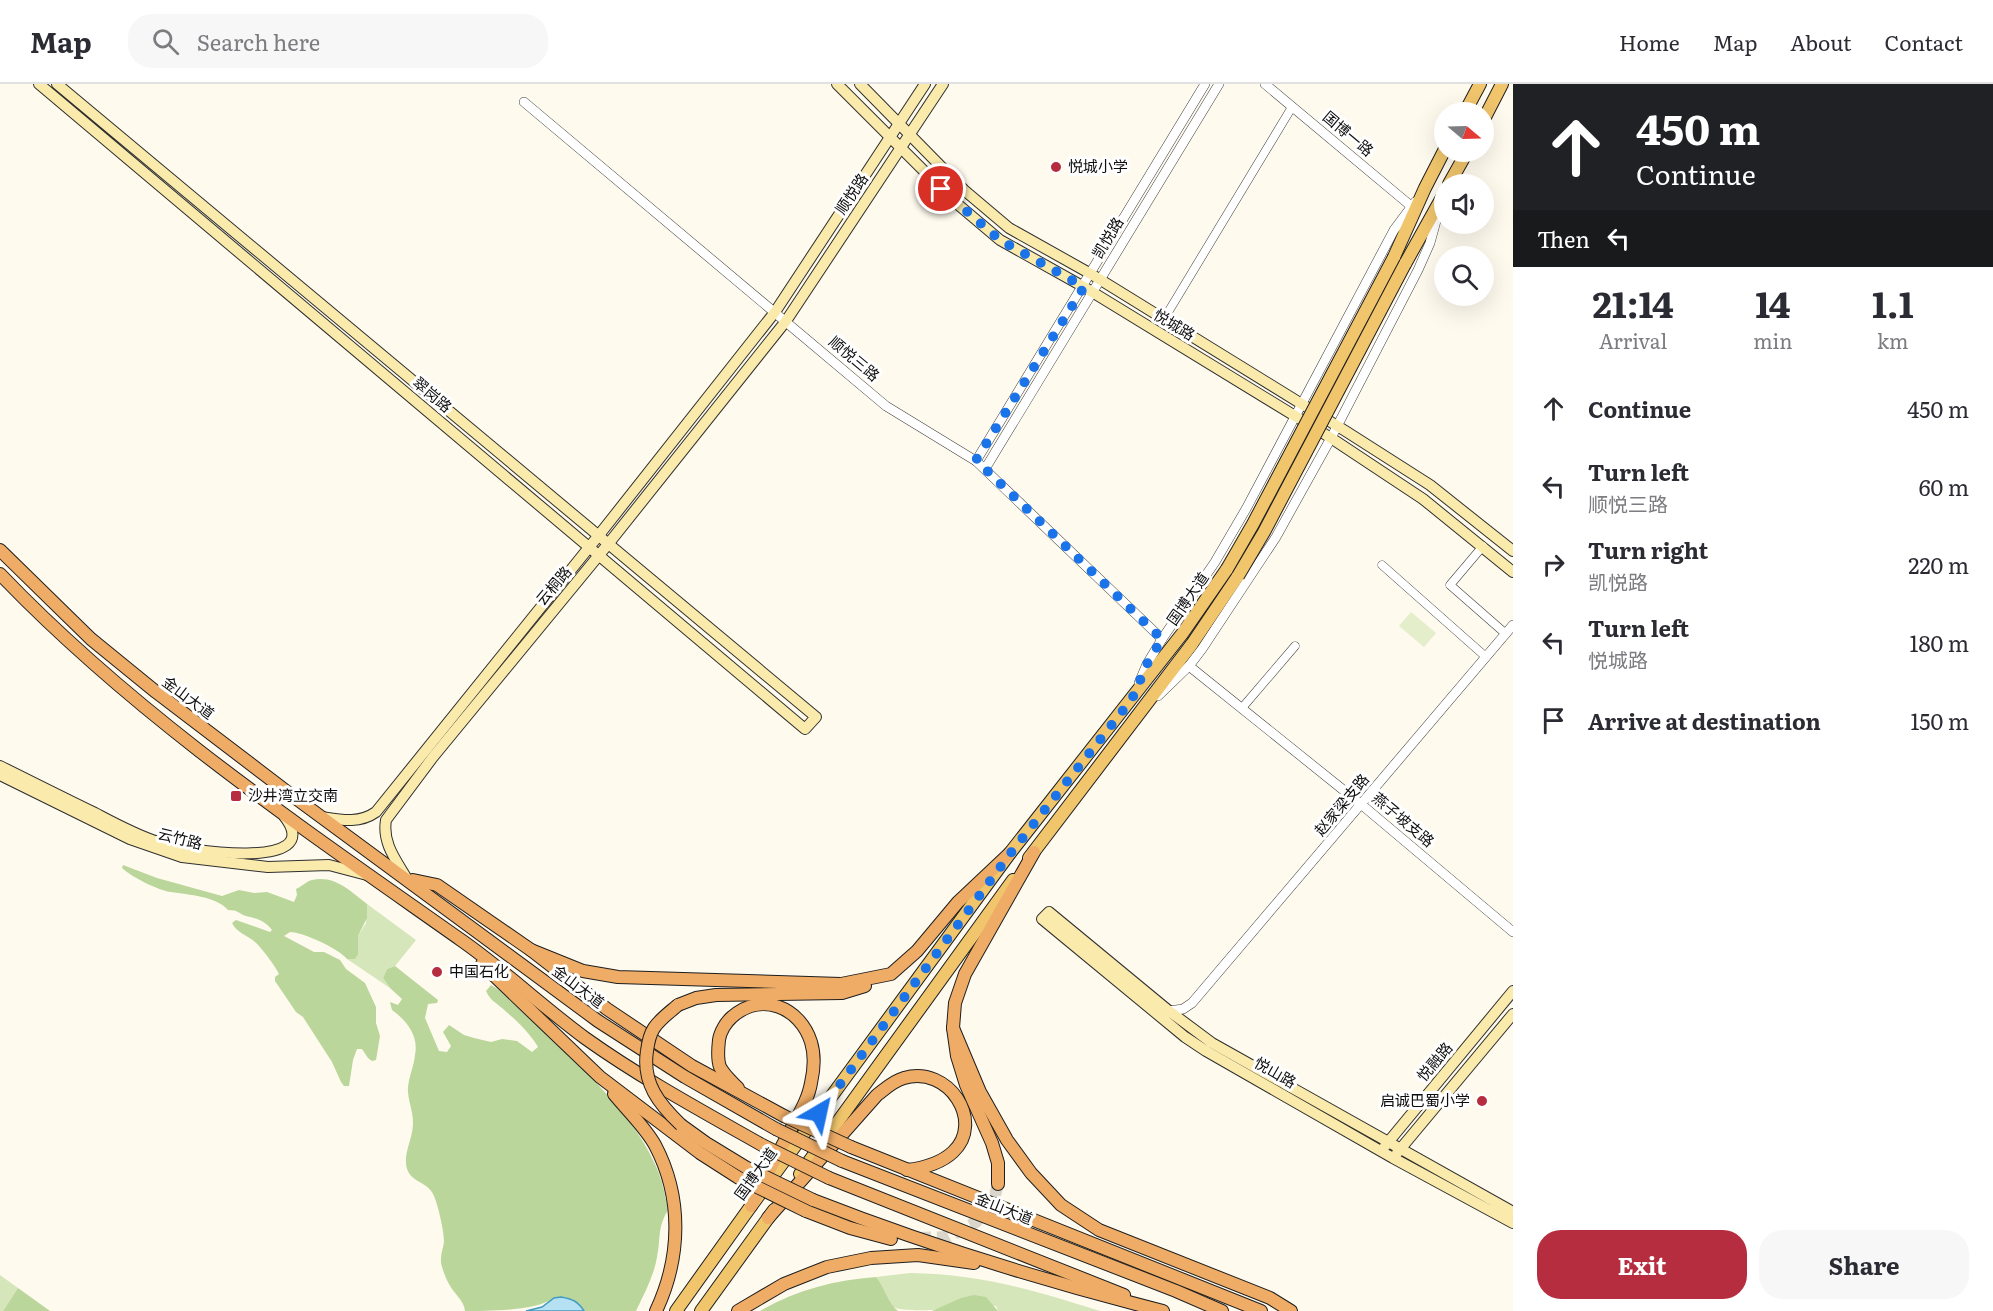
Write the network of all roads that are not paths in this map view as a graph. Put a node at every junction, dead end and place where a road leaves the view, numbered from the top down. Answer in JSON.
{"nodes":[{"id":1,"x":39,"y":84,"type":"edge"},
{"id":2,"x":57,"y":84,"type":"edge"},
{"id":3,"x":837,"y":84,"type":"edge"},
{"id":4,"x":860,"y":84,"type":"edge"},
{"id":5,"x":925,"y":84,"type":"edge"},
{"id":6,"x":943,"y":84,"type":"edge"},
{"id":7,"x":1205,"y":84,"type":"edge"},
{"id":8,"x":1219,"y":84,"type":"edge"},
{"id":9,"x":1265,"y":84,"type":"edge"},
{"id":10,"x":1480,"y":84,"type":"edge"},
{"id":11,"x":1502,"y":84,"type":"edge"},
{"id":12,"x":524,"y":102,"type":"dead end"},
{"id":13,"x":1470,"y":102,"type":"edge"},
{"id":14,"x":1493,"y":102,"type":"edge"},
{"id":15,"x":1292,"y":106,"type":"junction"},
{"id":16,"x":899,"y":124,"type":"junction"},
{"id":17,"x":910,"y":134,"type":"junction"},
{"id":18,"x":890,"y":137,"type":"junction"},
{"id":19,"x":901,"y":148,"type":"junction"},
{"id":20,"x":1438,"y":162,"type":"edge"},
{"id":21,"x":1425,"y":188,"type":"junction"},
{"id":22,"x":1411,"y":206,"type":"junction"},
{"id":23,"x":1434,"y":210,"type":"edge"},
{"id":24,"x":1434,"y":229,"type":"edge"},
{"id":25,"x":1400,"y":260,"type":"junction"},
{"id":26,"x":1096,"y":277,"type":"junction"},
{"id":27,"x":1088,"y":290,"type":"junction"},
{"id":28,"x":775,"y":312,"type":"junction"},
{"id":29,"x":1164,"y":319,"type":"junction"},
{"id":30,"x":786,"y":321,"type":"junction"},
{"id":31,"x":1302,"y":403,"type":"junction"},
{"id":32,"x":1295,"y":416,"type":"junction"},
{"id":33,"x":1337,"y":426,"type":"junction"},
{"id":34,"x":1331,"y":438,"type":"junction"},
{"id":35,"x":976,"y":460,"type":"junction"},
{"id":36,"x":985,"y":469,"type":"junction"},
{"id":37,"x":599,"y":535,"type":"junction"},
{"id":38,"x":609,"y":543,"type":"junction"},
{"id":39,"x":1483,"y":546,"type":"junction"},
{"id":40,"x":590,"y":547,"type":"junction"},
{"id":41,"x":0,"y":550,"type":"edge"},
{"id":42,"x":1513,"y":551,"type":"edge"},
{"id":43,"x":600,"y":555,"type":"junction"},
{"id":44,"x":1382,"y":565,"type":"dead end"},
{"id":45,"x":1513,"y":572,"type":"edge"},
{"id":46,"x":0,"y":574,"type":"edge"},
{"id":47,"x":1513,"y":625,"type":"edge"},
{"id":48,"x":1506,"y":634,"type":"junction"},
{"id":49,"x":1162,"y":639,"type":"junction"},
{"id":50,"x":1295,"y":646,"type":"dead end"},
{"id":51,"x":1486,"y":657,"type":"junction"},
{"id":52,"x":1189,"y":666,"type":"junction"},
{"id":53,"x":1132,"y":699,"type":"junction"},
{"id":54,"x":1242,"y":708,"type":"junction"},
{"id":55,"x":1143,"y":710,"type":"junction"},
{"id":56,"x":0,"y":766,"type":"edge"},
{"id":57,"x":0,"y":775,"type":"edge"},
{"id":58,"x":1362,"y":805,"type":"junction"},
{"id":59,"x":278,"y":809,"type":"junction"},
{"id":60,"x":321,"y":817,"type":"junction"},
{"id":61,"x":1034,"y":852,"type":"junction"},
{"id":62,"x":1010,"y":854,"type":"junction"},
{"id":63,"x":368,"y":875,"type":"junction"},
{"id":64,"x":407,"y":879,"type":"junction"},
{"id":65,"x":442,"y":927,"type":"junction"},
{"id":66,"x":1513,"y":932,"type":"edge"},
{"id":67,"x":531,"y":950,"type":"junction"},
{"id":68,"x":891,"y":974,"type":"junction"},
{"id":69,"x":1513,"y":991,"type":"edge"},
{"id":70,"x":1192,"y":1003,"type":"junction"},
{"id":71,"x":1169,"y":1011,"type":"junction"},
{"id":72,"x":1513,"y":1014,"type":"edge"},
{"id":73,"x":953,"y":1028,"type":"junction"},
{"id":74,"x":1191,"y":1028,"type":"junction"},
{"id":75,"x":600,"y":1077,"type":"junction"},
{"id":76,"x":745,"y":1095,"type":"junction"},
{"id":77,"x":1385,"y":1147,"type":"junction"},
{"id":78,"x":1401,"y":1149,"type":"junction"},
{"id":79,"x":1393,"y":1158,"type":"junction"},
{"id":80,"x":906,"y":1170,"type":"junction"},
{"id":81,"x":743,"y":1173,"type":"junction"},
{"id":82,"x":998,"y":1184,"type":"tunnel mouth"},
{"id":83,"x":751,"y":1206,"type":"junction"},
{"id":84,"x":1513,"y":1212,"type":"edge"},
{"id":85,"x":768,"y":1218,"type":"junction"},
{"id":86,"x":1513,"y":1223,"type":"edge"},
{"id":87,"x":891,"y":1239,"type":"dead end"},
{"id":88,"x":1002,"y":1267,"type":"junction"},
{"id":89,"x":656,"y":1311,"type":"edge"},
{"id":90,"x":676,"y":1311,"type":"edge"},
{"id":91,"x":701,"y":1311,"type":"edge"},
{"id":92,"x":738,"y":1311,"type":"edge"},
{"id":93,"x":1164,"y":1311,"type":"edge"},
{"id":94,"x":1222,"y":1311,"type":"edge"},
{"id":95,"x":1260,"y":1311,"type":"edge"},
{"id":96,"x":1291,"y":1311,"type":"edge"}],
"edges":[{"from":1,"to":40,"type":"main road","name":"翠岗路"},
{"from":2,"to":37,"type":"main road","name":"翠岗路"},
{"from":3,"to":18,"type":"main road","name":"悦城路"},
{"from":4,"to":16,"type":"main road","name":"悦城路"},
{"from":5,"to":16,"type":"main road","name":"顺悦路"},
{"from":6,"to":17,"type":"main road","name":"顺悦路"},
{"from":7,"to":26,"type":"street","name":"凯悦路"},
{"from":8,"to":26,"type":"street","name":"凯悦路"},
{"from":9,"to":15,"type":"street","name":"国博一路"},
{"from":10,"to":13,"type":"main road"},
{"from":11,"to":14,"type":"main road"},
{"from":12,"to":28,"type":"street","name":"顺悦三路"},
{"from":15,"to":22,"type":"street","name":"国博一路"},
{"from":15,"to":29,"type":"street"},
{"from":16,"to":17,"type":"main road","name":"悦城路"},
{"from":16,"to":18,"type":"main road","name":"顺悦路"},
{"from":17,"to":19,"type":"main road","name":"顺悦路"},
{"from":17,"to":26,"type":"main road","name":"悦城路"},
{"from":18,"to":19,"type":"main road","name":"悦城路"},
{"from":18,"to":28,"type":"main road","name":"顺悦路"},
{"from":19,"to":27,"type":"main road","name":"悦城路"},
{"from":19,"to":30,"type":"main road","name":"顺悦路"},
{"from":20,"to":21,"type":"main road","name":"国博大道"},
{"from":21,"to":22,"type":"street"},
{"from":21,"to":25,"type":"main road","name":"国博大道"},
{"from":22,"to":31,"type":"street"},
{"from":23,"to":25,"type":"main road","name":"国博大道"},
{"from":24,"to":33,"type":"street"},
{"from":25,"to":53,"type":"main road","name":"国博大道","bridge":true},
{"from":25,"to":55,"type":"main road","name":"国博大道","bridge":true},
{"from":26,"to":27,"type":"street","name":"凯悦路"},
{"from":26,"to":29,"type":"main road","name":"悦城路"},
{"from":27,"to":32,"type":"main road","name":"悦城路"},
{"from":27,"to":35,"type":"street","name":"凯悦路"},
{"from":27,"to":36,"type":"street","name":"凯悦路"},
{"from":28,"to":30,"type":"street","name":"顺悦三路"},
{"from":28,"to":37,"type":"main road","name":"云桐路"},
{"from":29,"to":31,"type":"main road","name":"悦城路"},
{"from":30,"to":35,"type":"street","name":"顺悦三路"},
{"from":30,"to":38,"type":"main road","name":"云桐路"},
{"from":31,"to":32,"type":"street"},
{"from":31,"to":33,"type":"main road","name":"悦城路"},
{"from":32,"to":34,"type":"main road","name":"悦城路"},
{"from":32,"to":49,"type":"street"},
{"from":33,"to":34,"type":"street"},
{"from":33,"to":42,"type":"main road","name":"悦城路"},
{"from":34,"to":39,"type":"main road","name":"悦城路"},
{"from":34,"to":52,"type":"street"},
{"from":35,"to":36,"type":"street","name":"顺悦三路"},
{"from":36,"to":49,"type":"street","name":"顺悦三路"},
{"from":37,"to":38,"type":"main road","name":"翠岗路"},
{"from":37,"to":40,"type":"main road","name":"云桐路"},
{"from":38,"to":43,"type":"main road","name":"云桐路"},
{"from":38,"to":43,"type":"main road","name":"翠岗路"},
{"from":39,"to":45,"type":"main road","name":"悦城路"},
{"from":39,"to":48,"type":"street"},
{"from":40,"to":43,"type":"main road","name":"翠岗路"},
{"from":40,"to":60,"type":"main road","name":"云桐路"},
{"from":41,"to":60,"type":"highway","name":"金山大道"},
{"from":43,"to":64,"type":"main road","name":"云桐路"},
{"from":44,"to":51,"type":"street"},
{"from":46,"to":59,"type":"highway"},
{"from":47,"to":48,"type":"street","name":"赵家梁支路"},
{"from":48,"to":51,"type":"street","name":"赵家梁支路"},
{"from":49,"to":53,"type":"street"},
{"from":50,"to":54,"type":"street"},
{"from":51,"to":58,"type":"street","name":"赵家梁支路"},
{"from":52,"to":54,"type":"street","name":"燕子坡支路"},
{"from":52,"to":55,"type":"street"},
{"from":53,"to":62,"type":"main road","name":"国博大道"},
{"from":54,"to":58,"type":"street","name":"燕子坡支路"},
{"from":55,"to":61,"type":"main road","name":"国博大道"},
{"from":56,"to":59,"type":"main road","name":"云竹路"},
{"from":57,"to":63,"type":"main road","name":"云竹路"},
{"from":58,"to":66,"type":"street","name":"燕子坡支路"},
{"from":58,"to":70,"type":"street","name":"赵家梁支路"},
{"from":59,"to":63,"type":"highway"},
{"from":60,"to":64,"type":"highway","name":"金山大道"},
{"from":61,"to":73,"type":"highway"},
{"from":61,"to":85,"type":"main road","name":"国博大道"},
{"from":62,"to":68,"type":"highway"},
{"from":62,"to":83,"type":"main road","name":"国博大道"},
{"from":63,"to":65,"type":"highway"},
{"from":64,"to":67,"type":"highway"},
{"from":64,"to":94,"type":"highway","name":"金山大道","bridge":true},
{"from":65,"to":75,"type":"highway"},
{"from":65,"to":93,"type":"highway","bridge":true},
{"from":67,"to":68,"type":"highway"},
{"from":67,"to":76,"type":"highway"},
{"from":68,"to":81,"type":"highway","bridge":true},
{"from":69,"to":77,"type":"main road","name":"悦融路"},
{"from":70,"to":71,"type":"street"},
{"from":70,"to":74,"type":"street"},
{"from":71,"to":74,"type":"main road","name":"悦山路"},
{"from":71,"to":77,"type":"main road","name":"悦山路"},
{"from":72,"to":78,"type":"main road","name":"悦融路"},
{"from":73,"to":82,"type":"highway"},
{"from":73,"to":96,"type":"highway"},
{"from":74,"to":77,"type":"main road","name":"悦山路"},
{"from":75,"to":81,"type":"highway"},
{"from":75,"to":89,"type":"highway"},
{"from":76,"to":80,"type":"highway","bridge":true},
{"from":76,"to":83,"type":"highway"},
{"from":77,"to":78,"type":"main road","name":"悦山路"},
{"from":77,"to":79,"type":"main road","name":"悦山路"},
{"from":78,"to":79,"type":"main road","name":"悦融路"},
{"from":78,"to":84,"type":"main road","name":"悦山路"},
{"from":79,"to":86,"type":"main road","name":"悦山路"},
{"from":80,"to":85,"type":"highway"},
{"from":80,"to":95,"type":"highway"},
{"from":81,"to":87,"type":"highway","bridge":true},
{"from":81,"to":88,"type":"highway","bridge":true},
{"from":83,"to":90,"type":"main road","name":"国博大道"},
{"from":85,"to":91,"type":"main road","name":"国博大道"},
{"from":88,"to":92,"type":"highway"},
{"from":88,"to":93,"type":"highway"}]}
